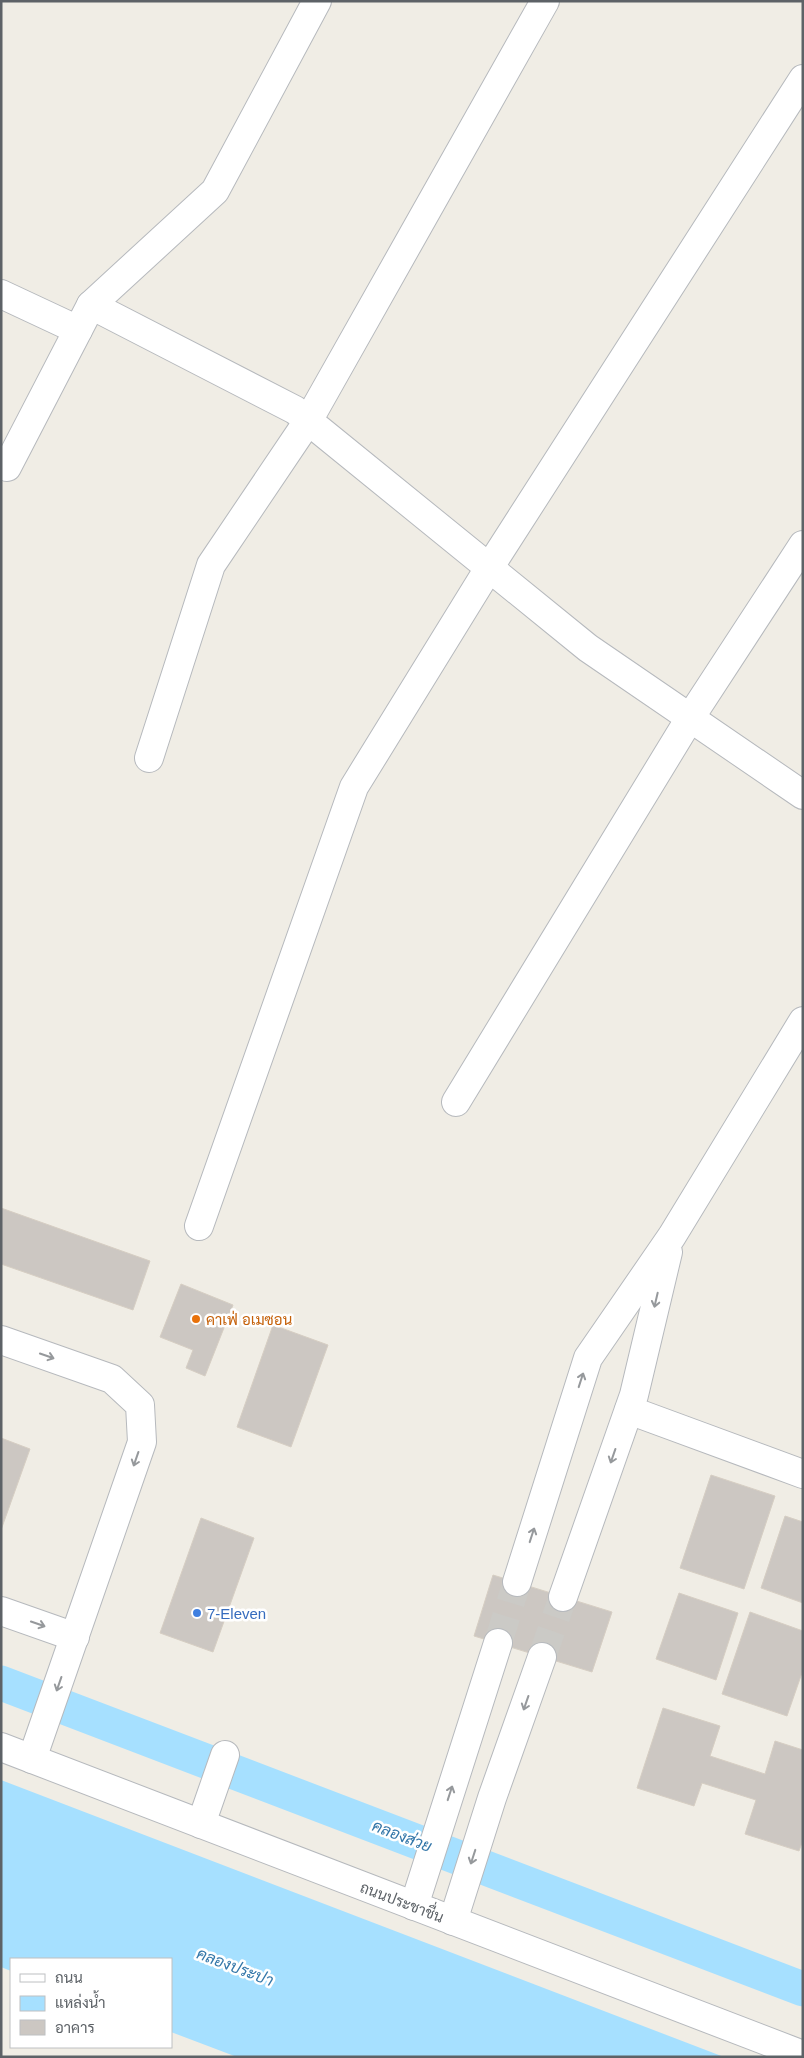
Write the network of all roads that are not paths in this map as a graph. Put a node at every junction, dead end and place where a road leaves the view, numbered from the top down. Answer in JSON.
{"nodes":[{"id":1,"x":317,"y":1,"type":"edge"},
{"id":2,"x":545,"y":1,"type":"edge"},
{"id":3,"x":803,"y":79,"type":"edge"},
{"id":4,"x":1,"y":294,"type":"edge"},
{"id":5,"x":91,"y":305,"type":"junction"},
{"id":6,"x":78,"y":330,"type":"junction"},
{"id":7,"x":308,"y":421,"type":"junction"},
{"id":8,"x":7,"y":467,"type":"dead end"},
{"id":9,"x":803,"y":545,"type":"edge"},
{"id":10,"x":489,"y":568,"type":"junction"},
{"id":11,"x":690,"y":718,"type":"junction"},
{"id":12,"x":149,"y":758,"type":"dead end"},
{"id":13,"x":803,"y":795,"type":"edge"},
{"id":14,"x":803,"y":1021,"type":"edge"},
{"id":15,"x":456,"y":1102,"type":"dead end"},
{"id":16,"x":200,"y":1226,"type":"dead end"},
{"id":17,"x":672,"y":1236,"type":"junction"},
{"id":18,"x":1,"y":1340,"type":"edge"},
{"id":19,"x":629,"y":1410,"type":"junction"},
{"id":20,"x":803,"y":1474,"type":"edge"},
{"id":21,"x":517,"y":1582,"type":"tunnel mouth"},
{"id":22,"x":563,"y":1596,"type":"tunnel mouth"},
{"id":23,"x":1,"y":1611,"type":"edge"},
{"id":24,"x":498,"y":1643,"type":"tunnel mouth"},
{"id":25,"x":73,"y":1644,"type":"junction"},
{"id":26,"x":542,"y":1657,"type":"tunnel mouth"},
{"id":27,"x":1,"y":1747,"type":"edge"},
{"id":28,"x":225,"y":1755,"type":"dead end"},
{"id":29,"x":32,"y":1759,"type":"junction"},
{"id":30,"x":204,"y":1814,"type":"junction"},
{"id":31,"x":414,"y":1906,"type":"junction"},
{"id":32,"x":453,"y":1921,"type":"junction"},
{"id":33,"x":803,"y":2055,"type":"edge"}],
"edges":[{"from":1,"to":5,"type":"street"},
{"from":2,"to":7,"type":"street"},
{"from":3,"to":10,"type":"street"},
{"from":4,"to":6,"type":"street"},
{"from":5,"to":6,"type":"street"},
{"from":5,"to":7,"type":"street"},
{"from":6,"to":8,"type":"street"},
{"from":7,"to":10,"type":"street"},
{"from":7,"to":12,"type":"street"},
{"from":9,"to":11,"type":"street"},
{"from":10,"to":11,"type":"street"},
{"from":10,"to":16,"type":"street"},
{"from":11,"to":13,"type":"street"},
{"from":11,"to":15,"type":"street"},
{"from":14,"to":17,"type":"street"},
{"from":17,"to":19,"type":"street","one_way":true},
{"from":21,"to":17,"type":"street","one_way":true},
{"from":18,"to":25,"type":"street","one_way":true},
{"from":19,"to":20,"type":"street"},
{"from":19,"to":22,"type":"street","one_way":true},
{"from":23,"to":25,"type":"street","one_way":true},
{"from":31,"to":24,"type":"street","one_way":true},
{"from":25,"to":29,"type":"street","one_way":true},
{"from":26,"to":32,"type":"street","one_way":true},
{"from":27,"to":29,"type":"street","name":"ถนนประชาชื่น"},
{"from":28,"to":30,"type":"street"},
{"from":29,"to":30,"type":"street","name":"ถนนประชาชื่น"},
{"from":30,"to":31,"type":"street","name":"ถนนประชาชื่น"},
{"from":31,"to":32,"type":"street","name":"ถนนประชาชื่น"},
{"from":32,"to":33,"type":"street","name":"ถนนประชาชื่น"}]}
